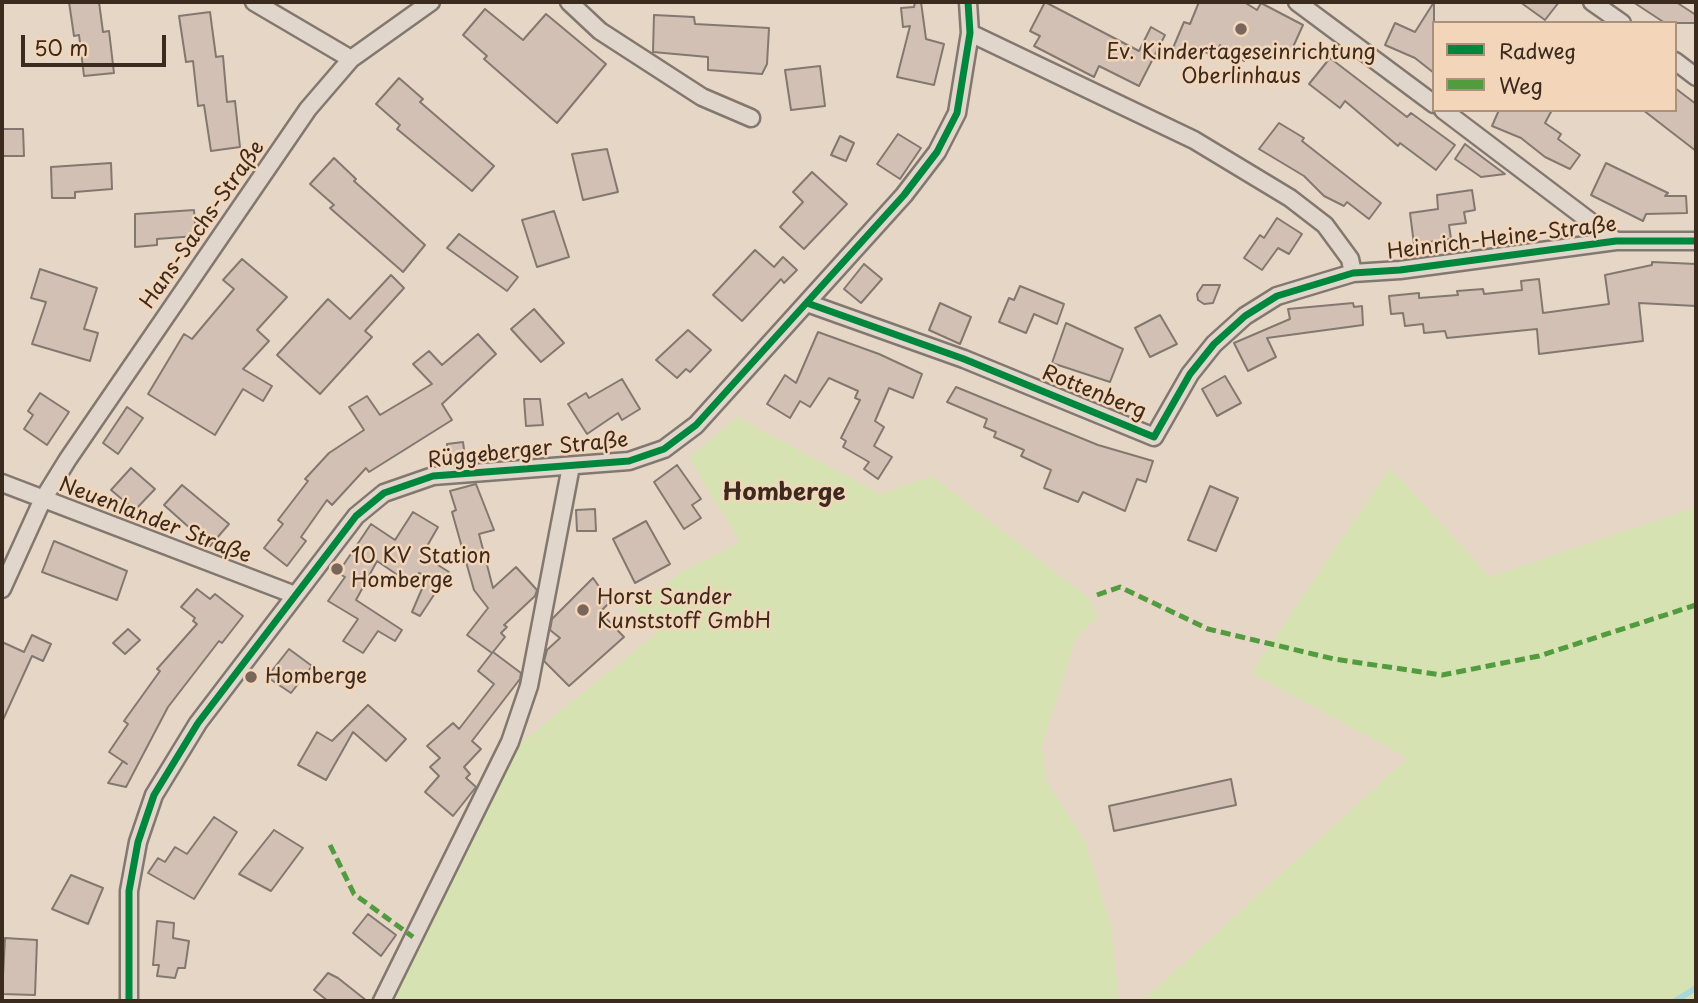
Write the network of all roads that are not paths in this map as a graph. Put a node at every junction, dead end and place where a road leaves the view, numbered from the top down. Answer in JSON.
{"nodes":[{"id":1,"x":254,"y":2,"type":"edge"},
{"id":2,"x":431,"y":2,"type":"edge"},
{"id":3,"x":569,"y":2,"type":"edge"},
{"id":4,"x":968,"y":2,"type":"edge"},
{"id":5,"x":1297,"y":2,"type":"edge"},
{"id":6,"x":1592,"y":2,"type":"edge"},
{"id":7,"x":1619,"y":21,"type":"edge"},
{"id":8,"x":970,"y":33,"type":"junction"},
{"id":9,"x":351,"y":60,"type":"junction"},
{"id":10,"x":1677,"y":63,"type":"edge"},
{"id":11,"x":1696,"y":77,"type":"edge"},
{"id":12,"x":1432,"y":103,"type":"edge"},
{"id":13,"x":1446,"y":112,"type":"edge"},
{"id":14,"x":751,"y":118,"type":"dead end"},
{"id":15,"x":1616,"y":241,"type":"junction"},
{"id":16,"x":1696,"y":241,"type":"edge"},
{"id":17,"x":1353,"y":273,"type":"junction"},
{"id":18,"x":807,"y":303,"type":"junction"},
{"id":19,"x":571,"y":466,"type":"junction"},
{"id":20,"x":2,"y":484,"type":"edge"},
{"id":21,"x":42,"y":501,"type":"junction"},
{"id":22,"x":2,"y":589,"type":"edge"},
{"id":23,"x":295,"y":595,"type":"junction"},
{"id":24,"x":129,"y":1001,"type":"edge"},
{"id":25,"x":382,"y":1001,"type":"edge"}],
"edges":[{"from":1,"to":9,"type":"street"},
{"from":2,"to":9,"type":"street","name":"Hans-Sachs-Straße"},
{"from":3,"to":14,"type":"street"},
{"from":4,"to":8,"type":"street","name":"Rüggeberger Straße"},
{"from":5,"to":12,"type":"street"},
{"from":6,"to":7,"type":"street"},
{"from":8,"to":17,"type":"street"},
{"from":8,"to":18,"type":"street","name":"Rüggeberger Straße"},
{"from":9,"to":21,"type":"street","name":"Hans-Sachs-Straße"},
{"from":10,"to":11,"type":"street"},
{"from":13,"to":15,"type":"street"},
{"from":15,"to":16,"type":"street","name":"Heinrich-Heine-Straße"},
{"from":15,"to":17,"type":"street","name":"Heinrich-Heine-Straße"},
{"from":17,"to":18,"type":"street","name":"Rottenberg"},
{"from":18,"to":19,"type":"street","name":"Rüggeberger Straße"},
{"from":19,"to":23,"type":"street","name":"Rüggeberger Straße"},
{"from":19,"to":25,"type":"street","name":"Rüggeberger Straße"},
{"from":20,"to":21,"type":"street","name":"Neuenlander Straße"},
{"from":21,"to":22,"type":"street","name":"Hans-Sachs-Straße"},
{"from":21,"to":23,"type":"street","name":"Neuenlander Straße"},
{"from":23,"to":24,"type":"street","name":"Rüggeberger Straße"}]}
